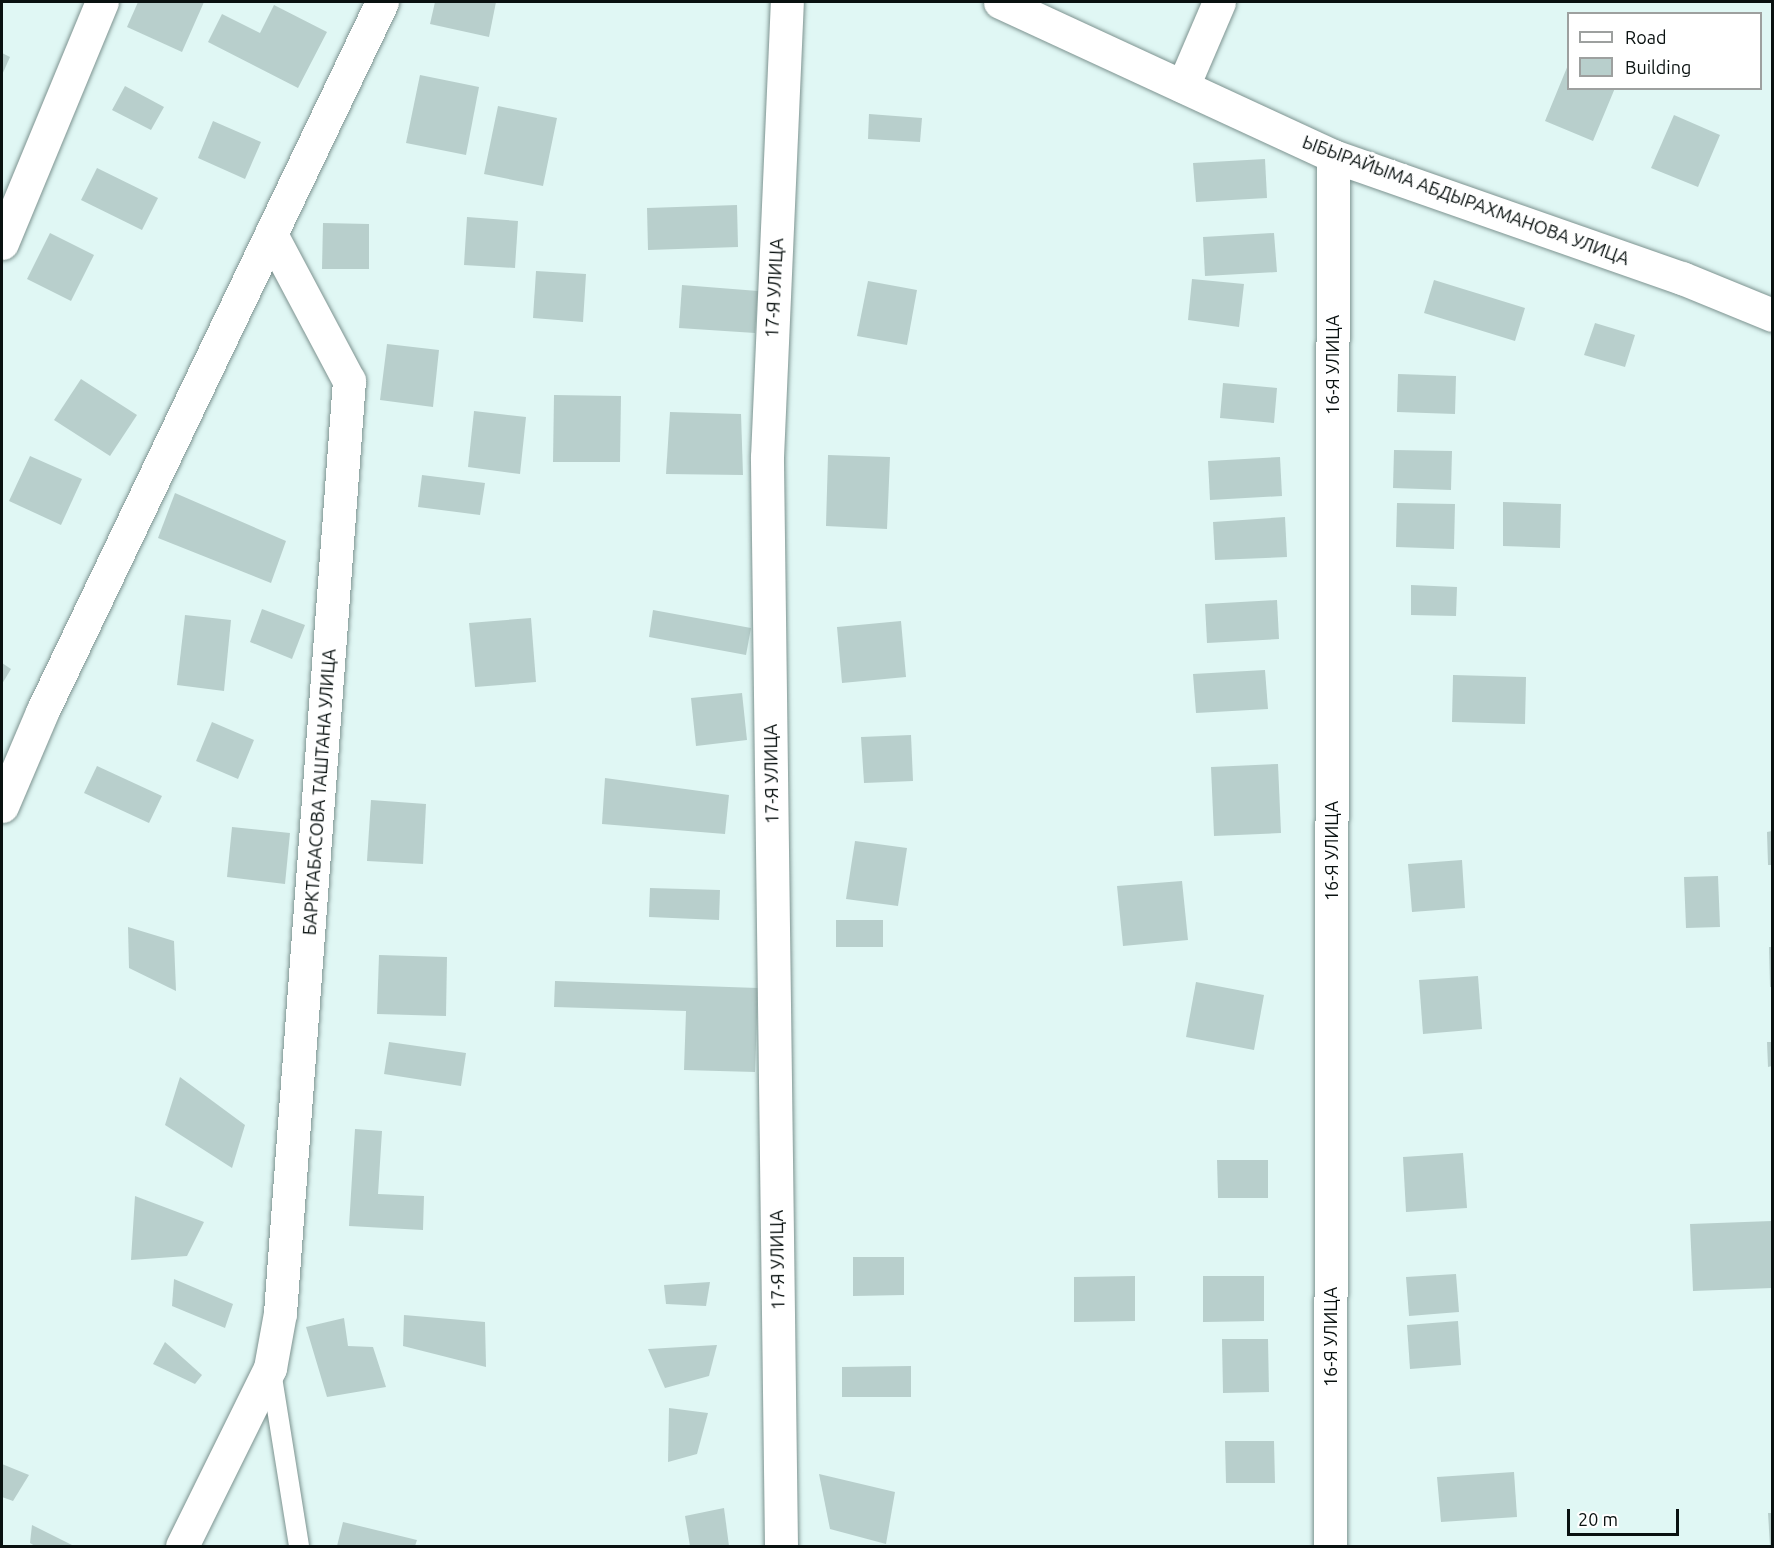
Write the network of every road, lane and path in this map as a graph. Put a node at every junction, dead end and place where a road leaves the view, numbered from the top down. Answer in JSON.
{"nodes":[{"id":1,"x":102,"y":2,"type":"edge"},
{"id":2,"x":382,"y":2,"type":"edge"},
{"id":3,"x":787,"y":2,"type":"edge"},
{"id":4,"x":1000,"y":2,"type":"edge"},
{"id":5,"x":1219,"y":2,"type":"edge"},
{"id":6,"x":1183,"y":86,"type":"junction"},
{"id":7,"x":1333,"y":156,"type":"junction"},
{"id":8,"x":271,"y":234,"type":"junction"},
{"id":9,"x":2,"y":243,"type":"edge"},
{"id":10,"x":1773,"y":315,"type":"edge"},
{"id":11,"x":2,"y":806,"type":"edge"},
{"id":12,"x":270,"y":1368,"type":"junction"},
{"id":13,"x":182,"y":1546,"type":"edge"},
{"id":14,"x":299,"y":1546,"type":"edge"},
{"id":15,"x":781,"y":1546,"type":"edge"},
{"id":16,"x":1330,"y":1546,"type":"edge"}],
"edges":[{"from":1,"to":9,"type":"street"},
{"from":2,"to":8,"type":"street"},
{"from":3,"to":15,"type":"street","name":"17-Я УЛИЦА"},
{"from":4,"to":6,"type":"street","name":"ЫБЫРАЙЫМА АБДЫРАХМАНОВА УЛИЦА"},
{"from":5,"to":6,"type":"street"},
{"from":6,"to":7,"type":"street","name":"ЫБЫРАЙЫМА АБДЫРАХМАНОВА УЛИЦА"},
{"from":7,"to":10,"type":"street","name":"ЫБЫРАЙЫМА АБДЫРАХМАНОВА УЛИЦА"},
{"from":7,"to":16,"type":"street","name":"16-Я УЛИЦА"},
{"from":8,"to":11,"type":"street"},
{"from":8,"to":12,"type":"street","name":"БАРКТАБАСОВА ТАШТАНА УЛИЦА"},
{"from":12,"to":13,"type":"street","name":"БАРКТАБАСОВА ТАШТАНА УЛИЦА"},
{"from":12,"to":14,"type":"lane","name":"БАРКТАБАСОВА ТАШТАНА УЛИЦА"}]}
